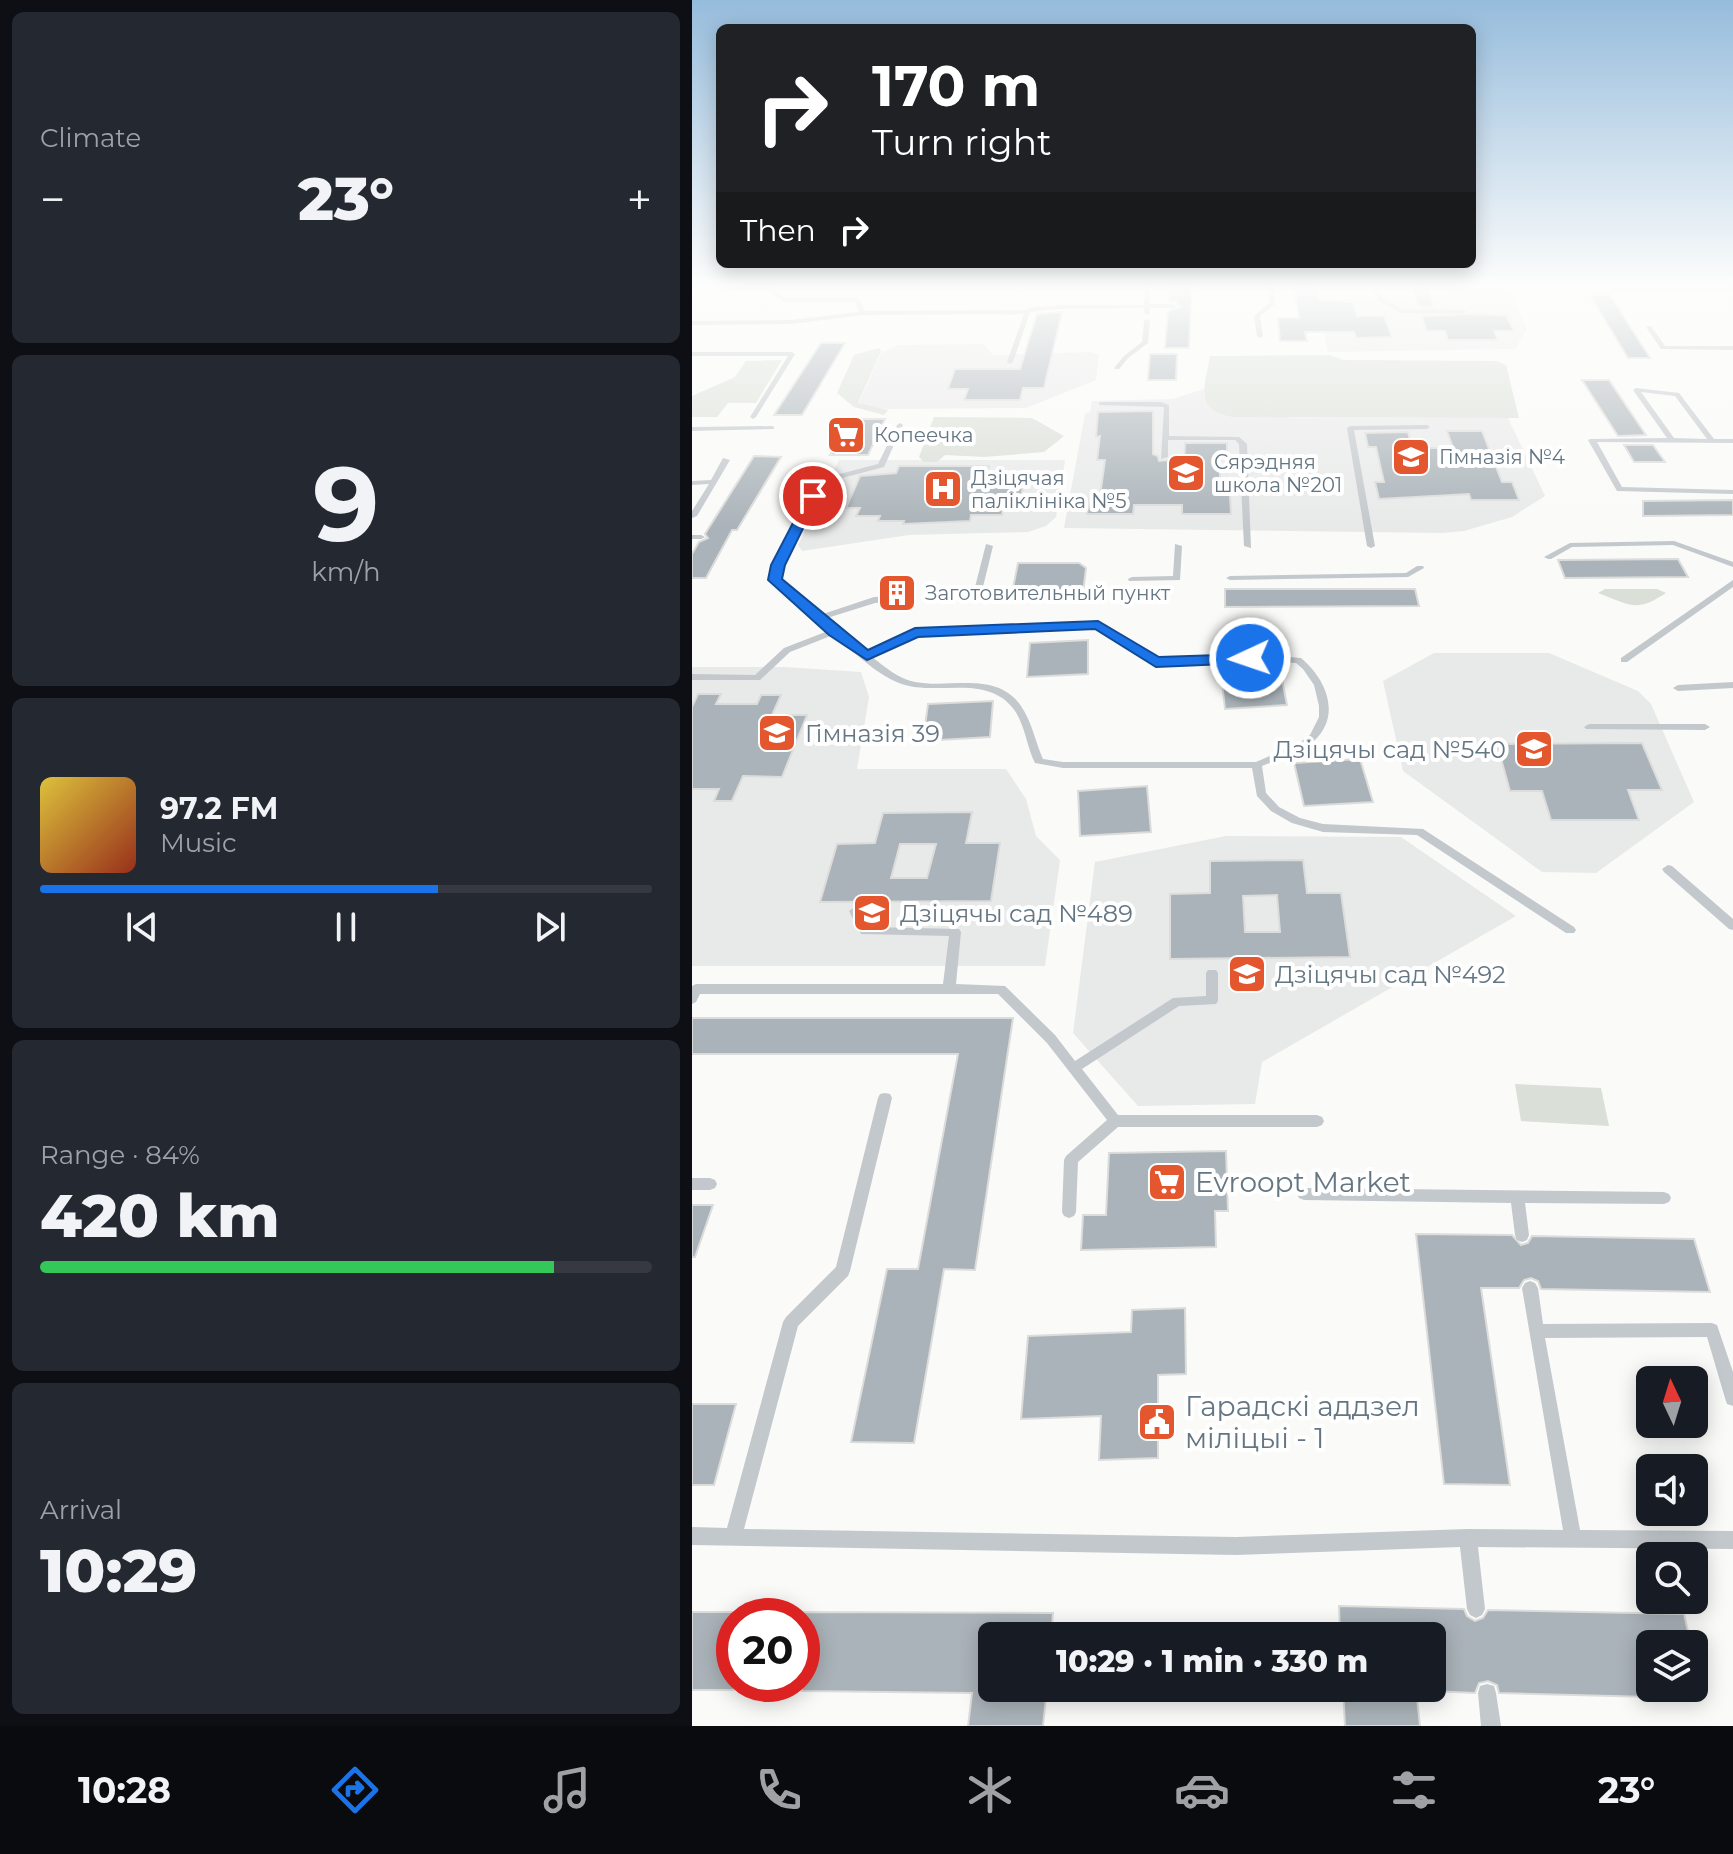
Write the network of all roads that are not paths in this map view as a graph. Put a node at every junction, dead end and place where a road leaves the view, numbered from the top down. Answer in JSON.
{"nodes":[{"id":1,"x":784,"y":368,"type":"edge"},
{"id":2,"x":1101,"y":404,"type":"dead end"},
{"id":3,"x":753,"y":417,"type":"dead end"},
{"id":4,"x":900,"y":425,"type":"dead end"},
{"id":5,"x":1427,"y":427,"type":"dead end"},
{"id":6,"x":772,"y":428,"type":"dead end"},
{"id":7,"x":692,"y":429,"type":"edge"},
{"id":8,"x":1165,"y":438,"type":"junction"},
{"id":9,"x":1672,"y":440,"type":"junction"},
{"id":10,"x":1712,"y":441,"type":"junction"},
{"id":11,"x":1733,"y":441,"type":"edge"},
{"id":12,"x":1164,"y":457,"type":"dead end"},
{"id":13,"x":726,"y":460,"type":"dead end"},
{"id":14,"x":714,"y":482,"type":"junction"},
{"id":15,"x":692,"y":483,"type":"edge"},
{"id":16,"x":1733,"y":492,"type":"edge"},
{"id":17,"x":693,"y":516,"type":"edge"},
{"id":18,"x":989,"y":546,"type":"dead end"},
{"id":19,"x":1178,"y":546,"type":"dead end"},
{"id":20,"x":1248,"y":546,"type":"dead end"},
{"id":21,"x":1371,"y":546,"type":"dead end"},
{"id":22,"x":1548,"y":557,"type":"dead end"},
{"id":23,"x":1733,"y":565,"type":"edge"},
{"id":24,"x":1420,"y":568,"type":"dead end"},
{"id":25,"x":1230,"y":578,"type":"dead end"},
{"id":26,"x":1132,"y":579,"type":"dead end"},
{"id":27,"x":1733,"y":583,"type":"edge"},
{"id":28,"x":978,"y":591,"type":"dead end"},
{"id":29,"x":910,"y":598,"type":"dead end"},
{"id":30,"x":819,"y":618,"type":"junction"},
{"id":31,"x":834,"y":632,"type":"junction"},
{"id":32,"x":867,"y":656,"type":"junction"},
{"id":33,"x":1624,"y":660,"type":"dead end"},
{"id":34,"x":692,"y":677,"type":"edge"},
{"id":35,"x":1733,"y":685,"type":"edge"},
{"id":36,"x":1678,"y":688,"type":"dead end"},
{"id":37,"x":1589,"y":727,"type":"dead end"},
{"id":38,"x":1705,"y":727,"type":"dead end"},
{"id":39,"x":1257,"y":765,"type":"junction"},
{"id":40,"x":1668,"y":869,"type":"dead end"},
{"id":41,"x":855,"y":911,"type":"dead end"},
{"id":42,"x":1733,"y":926,"type":"edge"},
{"id":43,"x":1570,"y":930,"type":"dead end"},
{"id":44,"x":1212,"y":973,"type":"dead end"},
{"id":45,"x":949,"y":989,"type":"junction"},
{"id":46,"x":693,"y":992,"type":"edge"},
{"id":47,"x":1074,"y":1068,"type":"junction"},
{"id":48,"x":885,"y":1098,"type":"dead end"},
{"id":49,"x":1115,"y":1121,"type":"junction"},
{"id":50,"x":1317,"y":1121,"type":"dead end"},
{"id":51,"x":692,"y":1184,"type":"edge"},
{"id":52,"x":710,"y":1184,"type":"dead end"},
{"id":53,"x":1304,"y":1194,"type":"dead end"},
{"id":54,"x":1517,"y":1197,"type":"junction"},
{"id":55,"x":1664,"y":1198,"type":"dead end"},
{"id":56,"x":1069,"y":1212,"type":"dead end"},
{"id":57,"x":1522,"y":1235,"type":"dead end"},
{"id":58,"x":1530,"y":1288,"type":"dead end"},
{"id":59,"x":1536,"y":1331,"type":"junction"},
{"id":60,"x":1733,"y":1398,"type":"edge"},
{"id":61,"x":692,"y":1536,"type":"edge"},
{"id":62,"x":733,"y":1537,"type":"junction"},
{"id":63,"x":1468,"y":1538,"type":"junction"},
{"id":64,"x":1573,"y":1539,"type":"junction"},
{"id":65,"x":1733,"y":1540,"type":"edge"},
{"id":66,"x":1476,"y":1609,"type":"dead end"},
{"id":67,"x":1487,"y":1693,"type":"dead end"},
{"id":68,"x":1491,"y":1726,"type":"edge"}],
"edges":[{"from":1,"to":3,"type":"lane"},
{"from":2,"to":8,"type":"lane"},
{"from":4,"to":30,"type":"lane"},
{"from":5,"to":21,"type":"lane"},
{"from":6,"to":7,"type":"lane"},
{"from":8,"to":12,"type":"lane"},
{"from":8,"to":20,"type":"lane"},
{"from":9,"to":10,"type":"lane"},
{"from":9,"to":10,"type":"lane"},
{"from":9,"to":16,"type":"lane"},
{"from":10,"to":11,"type":"lane"},
{"from":13,"to":14,"type":"lane"},
{"from":14,"to":15,"type":"lane"},
{"from":14,"to":17,"type":"lane"},
{"from":18,"to":28,"type":"lane"},
{"from":19,"to":26,"type":"lane"},
{"from":22,"to":23,"type":"lane"},
{"from":24,"to":25,"type":"lane"},
{"from":27,"to":33,"type":"lane"},
{"from":29,"to":30,"type":"lane"},
{"from":30,"to":31,"type":"lane"},
{"from":31,"to":32,"type":"lane"},
{"from":31,"to":34,"type":"lane"},
{"from":32,"to":39,"type":"lane"},
{"from":32,"to":39,"type":"lane"},
{"from":35,"to":36,"type":"lane"},
{"from":37,"to":38,"type":"lane"},
{"from":39,"to":43,"type":"lane"},
{"from":40,"to":42,"type":"lane"},
{"from":41,"to":45,"type":"lane"},
{"from":44,"to":47,"type":"lane"},
{"from":45,"to":46,"type":"lane"},
{"from":45,"to":47,"type":"lane"},
{"from":47,"to":49,"type":"lane"},
{"from":48,"to":62,"type":"lane"},
{"from":49,"to":50,"type":"lane"},
{"from":49,"to":56,"type":"lane"},
{"from":51,"to":52,"type":"lane"},
{"from":53,"to":54,"type":"lane"},
{"from":54,"to":55,"type":"lane"},
{"from":54,"to":57,"type":"lane"},
{"from":58,"to":59,"type":"lane"},
{"from":59,"to":60,"type":"lane"},
{"from":59,"to":64,"type":"lane"},
{"from":61,"to":62,"type":"lane"},
{"from":62,"to":63,"type":"lane"},
{"from":63,"to":64,"type":"lane"},
{"from":63,"to":66,"type":"lane"},
{"from":64,"to":65,"type":"lane"},
{"from":67,"to":68,"type":"lane"}]}
